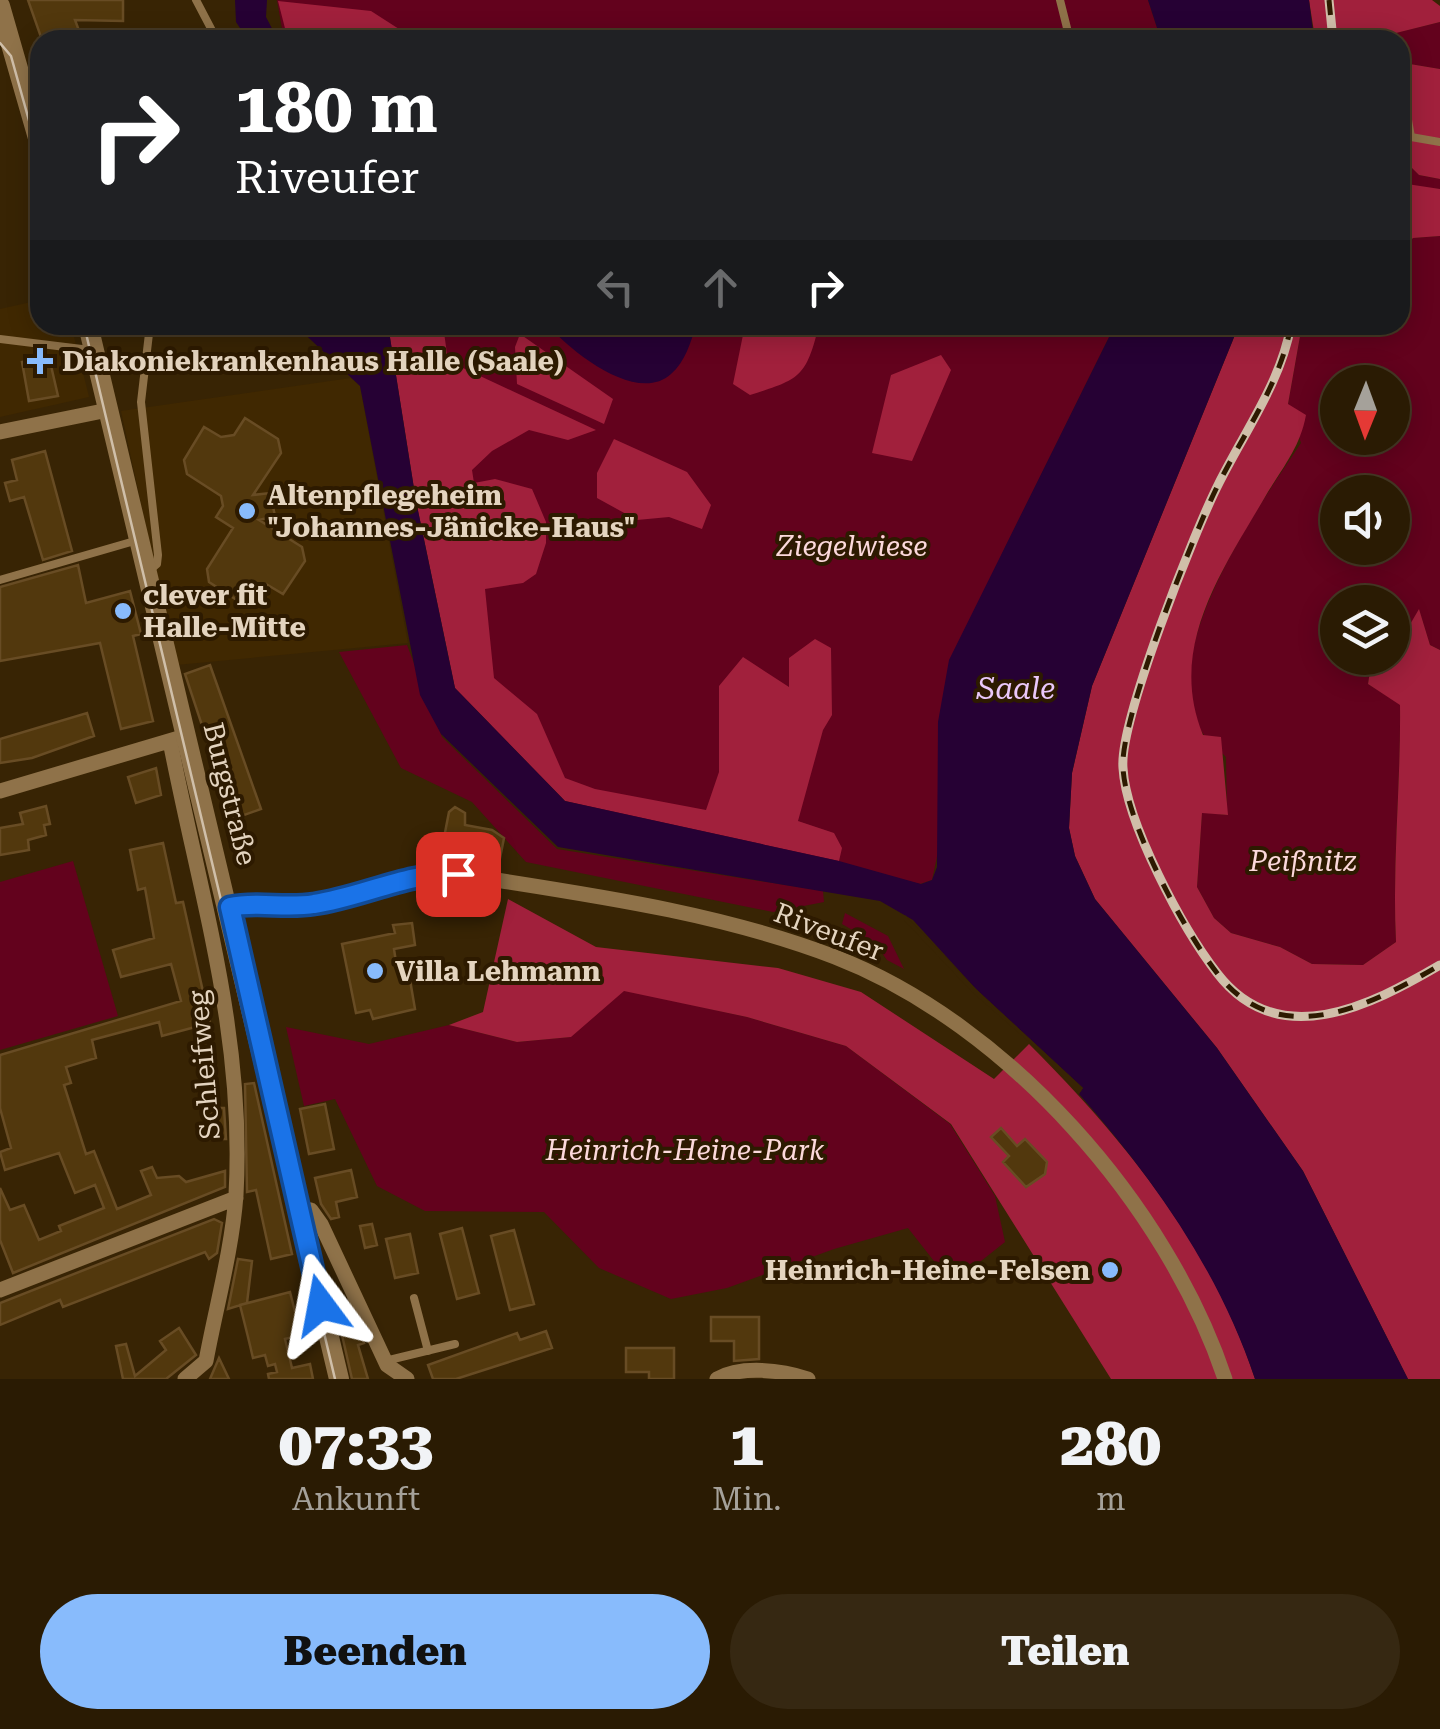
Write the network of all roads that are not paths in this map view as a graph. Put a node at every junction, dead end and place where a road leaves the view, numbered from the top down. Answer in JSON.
{"nodes":[{"id":1,"x":196,"y":0,"type":"edge"},
{"id":2,"x":1060,"y":0,"type":"edge"},
{"id":3,"x":1,"y":14,"type":"edge"},
{"id":4,"x":212,"y":30,"type":"edge"},
{"id":5,"x":1068,"y":30,"type":"edge"},
{"id":6,"x":30,"y":109,"type":"edge"},
{"id":7,"x":1410,"y":131,"type":"edge"},
{"id":8,"x":1440,"y":142,"type":"edge"},
{"id":9,"x":90,"y":335,"type":"edge"},
{"id":10,"x":149,"y":335,"type":"edge"},
{"id":11,"x":0,"y":339,"type":"edge"},
{"id":12,"x":94,"y":349,"type":"junction"},
{"id":13,"x":108,"y":410,"type":"junction"},
{"id":14,"x":0,"y":432,"type":"edge"},
{"id":15,"x":138,"y":540,"type":"junction"},
{"id":16,"x":146,"y":574,"type":"junction"},
{"id":17,"x":0,"y":580,"type":"edge"},
{"id":18,"x":179,"y":738,"type":"junction"},
{"id":19,"x":0,"y":791,"type":"edge"},
{"id":20,"x":230,"y":907,"type":"junction"},
{"id":21,"x":236,"y":1198,"type":"junction"},
{"id":22,"x":298,"y":1209,"type":"junction"},
{"id":23,"x":2,"y":1283,"type":"edge"},
{"id":24,"x":414,"y":1298,"type":"dead end"},
{"id":25,"x":455,"y":1344,"type":"dead end"},
{"id":26,"x":428,"y":1351,"type":"junction"},
{"id":27,"x":385,"y":1361,"type":"junction"},
{"id":28,"x":753,"y":1376,"type":"edge"},
{"id":29,"x":185,"y":1379,"type":"edge"},
{"id":30,"x":339,"y":1379,"type":"edge"},
{"id":31,"x":406,"y":1379,"type":"edge"},
{"id":32,"x":717,"y":1379,"type":"edge"},
{"id":33,"x":808,"y":1379,"type":"edge"},
{"id":34,"x":1225,"y":1379,"type":"edge"}],
"edges":[{"from":1,"to":4,"type":"lane"},
{"from":2,"to":5,"type":"lane"},
{"from":3,"to":6,"type":"street"},
{"from":7,"to":8,"type":"lane"},
{"from":9,"to":12,"type":"street","name":"Burgstraße"},
{"from":10,"to":16,"type":"lane","name":"Burgstraße"},
{"from":11,"to":12,"type":"lane"},
{"from":12,"to":13,"type":"street","name":"Burgstraße"},
{"from":13,"to":14,"type":"street"},
{"from":13,"to":15,"type":"street","name":"Burgstraße"},
{"from":15,"to":16,"type":"street","name":"Burgstraße"},
{"from":15,"to":17,"type":"lane"},
{"from":16,"to":18,"type":"street","name":"Burgstraße"},
{"from":18,"to":19,"type":"street"},
{"from":18,"to":20,"type":"street","name":"Burgstraße"},
{"from":18,"to":21,"type":"street","name":"Schleifweg"},
{"from":20,"to":22,"type":"street","name":"Burgstraße"},
{"from":20,"to":34,"type":"street","name":"Riveufer"},
{"from":21,"to":23,"type":"street"},
{"from":21,"to":29,"type":"street","name":"Schleifweg"},
{"from":22,"to":27,"type":"street"},
{"from":22,"to":30,"type":"street","name":"Burgstraße"},
{"from":24,"to":26,"type":"lane"},
{"from":25,"to":26,"type":"lane"},
{"from":26,"to":27,"type":"lane"},
{"from":27,"to":31,"type":"street"},
{"from":28,"to":32,"type":"street"},
{"from":28,"to":33,"type":"street"}]}
